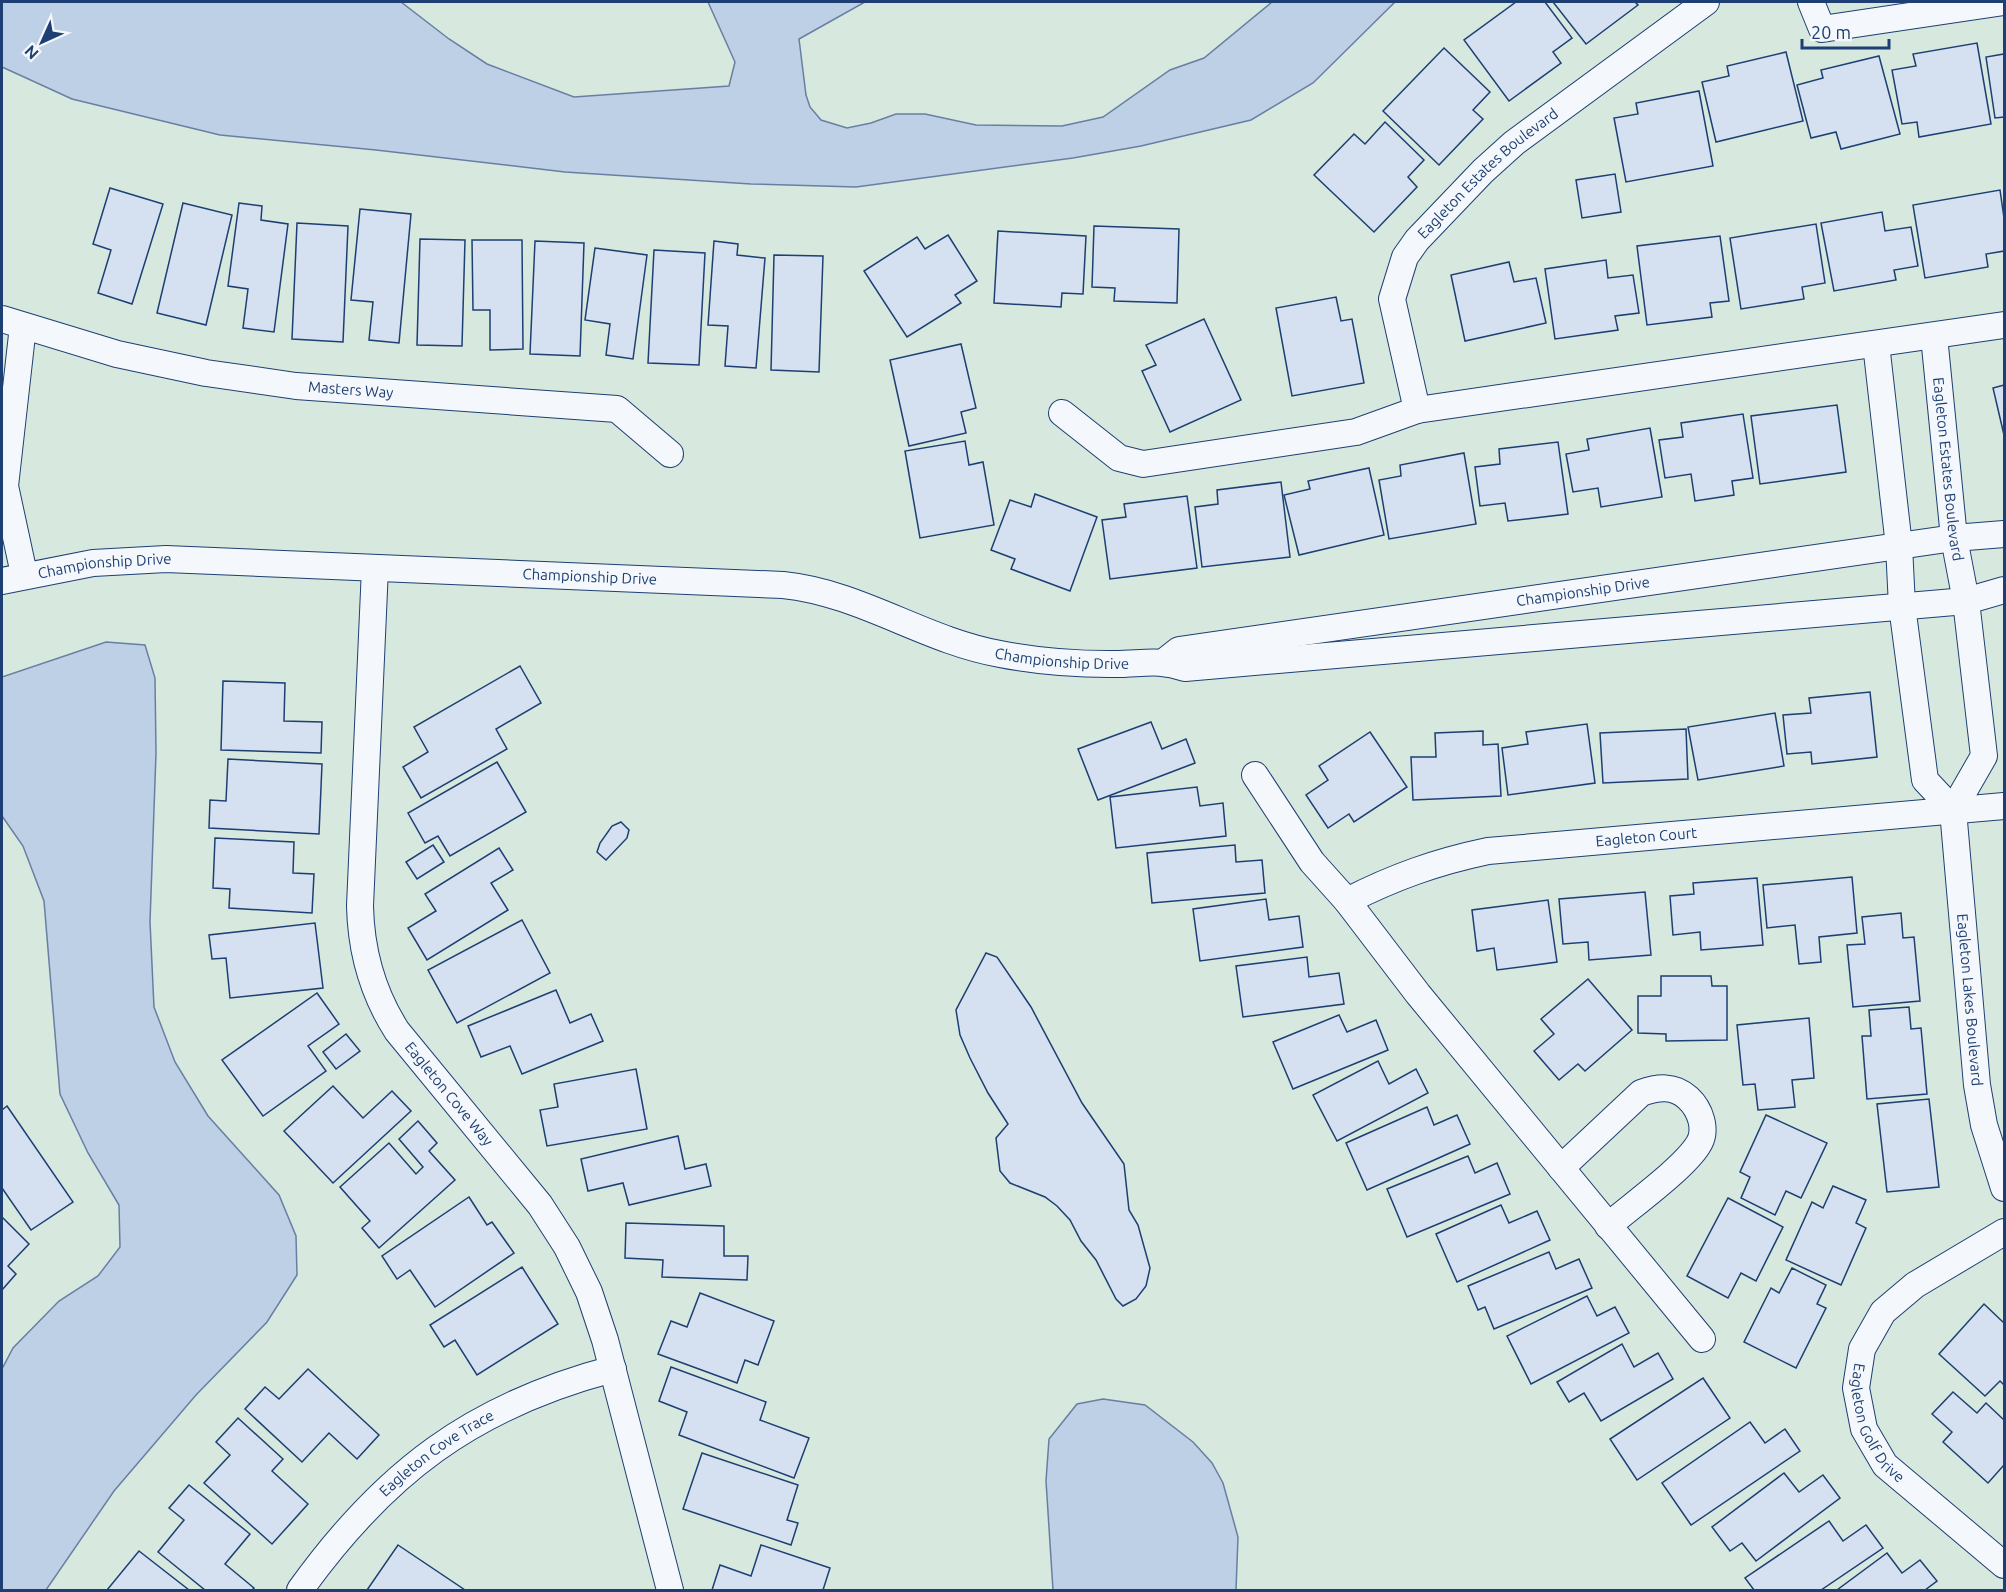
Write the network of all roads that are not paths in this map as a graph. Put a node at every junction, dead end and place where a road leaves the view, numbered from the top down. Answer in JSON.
{"nodes":[{"id":1,"x":1706,"y":2,"type":"edge"},
{"id":2,"x":1811,"y":2,"type":"edge"},
{"id":3,"x":2004,"y":2,"type":"edge"},
{"id":4,"x":12,"y":322,"type":"edge"},
{"id":5,"x":2004,"y":325,"type":"edge"},
{"id":6,"x":1934,"y":336,"type":"junction"},
{"id":7,"x":1876,"y":344,"type":"junction"},
{"id":8,"x":1417,"y":410,"type":"junction"},
{"id":9,"x":1062,"y":413,"type":"dead end"},
{"id":10,"x":670,"y":454,"type":"dead end"},
{"id":11,"x":2004,"y":534,"type":"edge"},
{"id":12,"x":1954,"y":538,"type":"junction"},
{"id":13,"x":1899,"y":546,"type":"junction"},
{"id":14,"x":375,"y":568,"type":"junction"},
{"id":15,"x":13,"y":578,"type":"edge"},
{"id":16,"x":2004,"y":590,"type":"edge"},
{"id":17,"x":1966,"y":601,"type":"junction"},
{"id":18,"x":1902,"y":606,"type":"junction"},
{"id":19,"x":1165,"y":661,"type":"junction"},
{"id":20,"x":1255,"y":775,"type":"dead end"},
{"id":21,"x":2004,"y":806,"type":"edge"},
{"id":22,"x":1953,"y":810,"type":"junction"},
{"id":23,"x":1347,"y":900,"type":"junction"},
{"id":24,"x":1561,"y":1168,"type":"junction"},
{"id":25,"x":2004,"y":1188,"type":"edge"},
{"id":26,"x":1608,"y":1226,"type":"junction"},
{"id":27,"x":2004,"y":1232,"type":"edge"},
{"id":28,"x":1702,"y":1339,"type":"dead end"},
{"id":29,"x":613,"y":1369,"type":"junction"},
{"id":30,"x":2004,"y":1565,"type":"edge"},
{"id":31,"x":300,"y":1590,"type":"edge"},
{"id":32,"x":670,"y":1590,"type":"edge"}],
"edges":[{"from":1,"to":8,"type":"street","name":"Eagleton Estates Boulevard"},
{"from":2,"to":3,"type":"street"},
{"from":4,"to":10,"type":"street","name":"Masters Way"},
{"from":4,"to":15,"type":"street","name":"Masters Way"},
{"from":5,"to":6,"type":"street"},
{"from":6,"to":7,"type":"street"},
{"from":6,"to":12,"type":"street","name":"Eagleton Estates Boulevard"},
{"from":7,"to":8,"type":"street"},
{"from":7,"to":13,"type":"street"},
{"from":8,"to":9,"type":"street"},
{"from":11,"to":12,"type":"street","name":"Championship Drive"},
{"from":12,"to":13,"type":"street","name":"Championship Drive"},
{"from":12,"to":17,"type":"street","name":"Eagleton Estates Boulevard"},
{"from":13,"to":18,"type":"street"},
{"from":13,"to":19,"type":"street","name":"Championship Drive"},
{"from":14,"to":15,"type":"street","name":"Championship Drive"},
{"from":14,"to":19,"type":"street","name":"Championship Drive"},
{"from":14,"to":29,"type":"street","name":"Eagleton Cove Way"},
{"from":16,"to":17,"type":"street","name":"Championship Drive"},
{"from":17,"to":18,"type":"street","name":"Championship Drive"},
{"from":17,"to":22,"type":"street"},
{"from":18,"to":19,"type":"street","name":"Championship Drive"},
{"from":18,"to":22,"type":"street"},
{"from":20,"to":23,"type":"street"},
{"from":21,"to":22,"type":"street","name":"Eagleton Court"},
{"from":22,"to":23,"type":"street","name":"Eagleton Court"},
{"from":22,"to":25,"type":"street","name":"Eagleton Lakes Boulevard"},
{"from":23,"to":24,"type":"street"},
{"from":24,"to":26,"type":"street"},
{"from":24,"to":26,"type":"street"},
{"from":26,"to":28,"type":"street"},
{"from":27,"to":30,"type":"street","name":"Eagleton Golf Drive"},
{"from":29,"to":31,"type":"street","name":"Eagleton Cove Trace"},
{"from":29,"to":32,"type":"street","name":"Eagleton Cove Way"}]}
